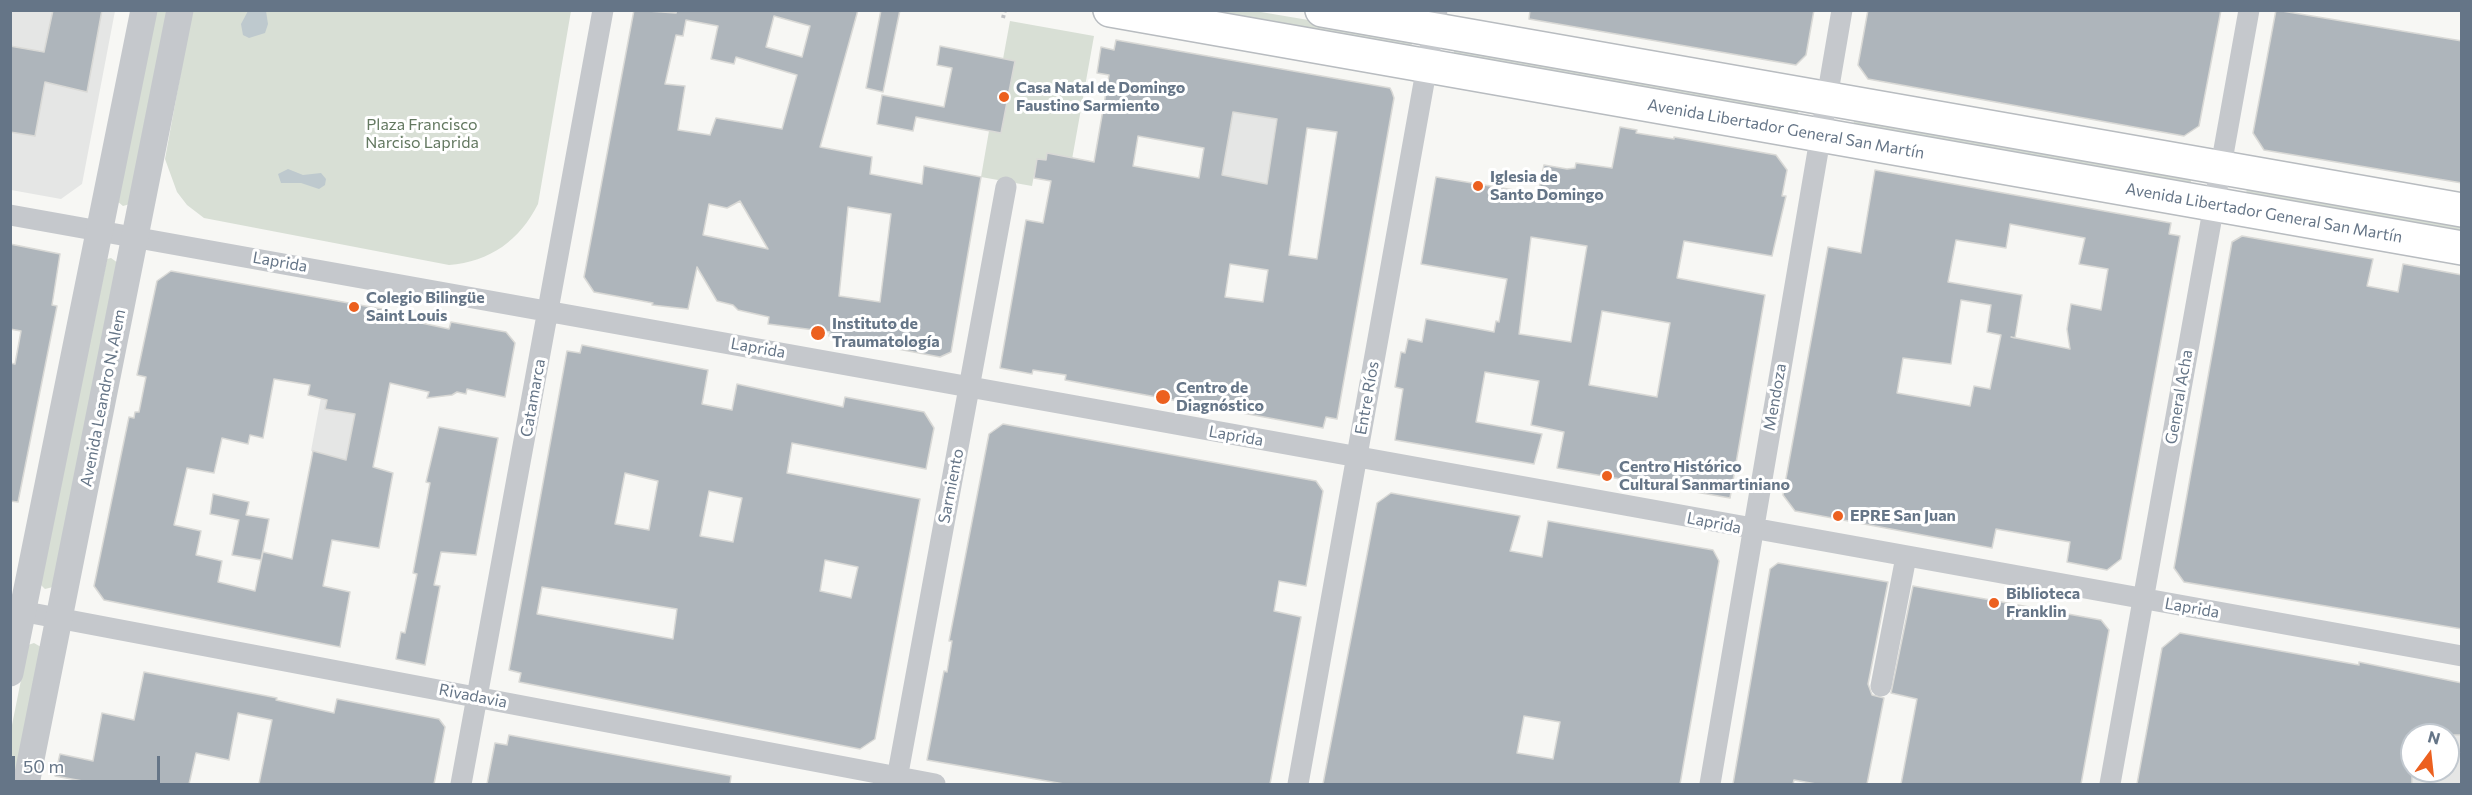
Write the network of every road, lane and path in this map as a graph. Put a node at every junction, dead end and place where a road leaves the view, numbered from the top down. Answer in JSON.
{"nodes":[{"id":1,"x":144,"y":10,"type":"edge"},
{"id":2,"x":180,"y":10,"type":"edge"},
{"id":3,"x":603,"y":10,"type":"edge"},
{"id":4,"x":1005,"y":10,"type":"edge"},
{"id":5,"x":1110,"y":10,"type":"edge"},
{"id":6,"x":1322,"y":10,"type":"edge"},
{"id":7,"x":1842,"y":10,"type":"edge"},
{"id":8,"x":2249,"y":10,"type":"edge"},
{"id":9,"x":1003,"y":18,"type":"dead end"},
{"id":10,"x":1436,"y":20,"type":"edge"},
{"id":11,"x":1428,"y":66,"type":"junction"},
{"id":12,"x":1826,"y":99,"type":"junction"},
{"id":13,"x":1819,"y":135,"type":"junction"},
{"id":14,"x":2220,"y":167,"type":"junction"},
{"id":15,"x":1006,"y":188,"type":"dead end"},
{"id":16,"x":2213,"y":204,"type":"junction"},
{"id":17,"x":2462,"y":210,"type":"edge"},
{"id":18,"x":10,"y":215,"type":"edge"},
{"id":19,"x":100,"y":231,"type":"junction"},
{"id":20,"x":135,"y":237,"type":"junction"},
{"id":21,"x":2462,"y":248,"type":"edge"},
{"id":22,"x":549,"y":310,"type":"junction"},
{"id":23,"x":970,"y":387,"type":"junction"},
{"id":24,"x":1357,"y":458,"type":"junction"},
{"id":25,"x":1753,"y":531,"type":"junction"},
{"id":26,"x":1906,"y":557,"type":"junction"},
{"id":27,"x":2143,"y":599,"type":"junction"},
{"id":28,"x":17,"y":610,"type":"edge"},
{"id":29,"x":59,"y":618,"type":"junction"},
{"id":30,"x":2462,"y":656,"type":"edge"},
{"id":31,"x":10,"y":674,"type":"edge"},
{"id":32,"x":1881,"y":686,"type":"dead end"},
{"id":33,"x":477,"y":696,"type":"junction"},
{"id":34,"x":896,"y":781,"type":"edge"},
{"id":35,"x":26,"y":784,"type":"edge"},
{"id":36,"x":461,"y":784,"type":"edge"},
{"id":37,"x":935,"y":784,"type":"edge"},
{"id":38,"x":1298,"y":784,"type":"edge"},
{"id":39,"x":1710,"y":784,"type":"edge"},
{"id":40,"x":2110,"y":784,"type":"edge"}],
"edges":[{"from":1,"to":19,"type":"street"},
{"from":2,"to":20,"type":"street","name":"Avenida Leandro N. Alem"},
{"from":3,"to":22,"type":"street","name":"Catamarca"},
{"from":4,"to":9,"type":"path"},
{"from":5,"to":11,"type":"main road","name":"Avenida Libertador General San Martín"},
{"from":6,"to":10,"type":"main road"},
{"from":7,"to":12,"type":"street","name":"Mendoza"},
{"from":8,"to":14,"type":"street","name":"General Acha"},
{"from":10,"to":11,"type":"street","name":"Entre Ríos"},
{"from":10,"to":12,"type":"main road"},
{"from":11,"to":13,"type":"main road","name":"Avenida Libertador General San Martín"},
{"from":11,"to":24,"type":"street","name":"Entre Ríos"},
{"from":12,"to":13,"type":"street","name":"Mendoza"},
{"from":12,"to":14,"type":"main road"},
{"from":13,"to":16,"type":"main road","name":"Avenida Libertador General San Martín"},
{"from":13,"to":25,"type":"street","name":"Mendoza"},
{"from":14,"to":16,"type":"street","name":"General Acha"},
{"from":14,"to":17,"type":"main road"},
{"from":15,"to":23,"type":"street","name":"Sarmiento"},
{"from":16,"to":21,"type":"main road","name":"Avenida Libertador General San Martín"},
{"from":16,"to":27,"type":"street","name":"General Acha"},
{"from":18,"to":19,"type":"street","name":"Laprida"},
{"from":19,"to":20,"type":"street","name":"Laprida"},
{"from":19,"to":28,"type":"street"},
{"from":20,"to":22,"type":"street","name":"Laprida"},
{"from":20,"to":29,"type":"street","name":"Avenida Leandro N. Alem"},
{"from":22,"to":23,"type":"street","name":"Laprida"},
{"from":22,"to":33,"type":"street","name":"Catamarca"},
{"from":23,"to":24,"type":"street","name":"Laprida"},
{"from":23,"to":34,"type":"street","name":"Sarmiento"},
{"from":24,"to":25,"type":"street","name":"Laprida"},
{"from":24,"to":38,"type":"street","name":"Entre Ríos"},
{"from":25,"to":26,"type":"street","name":"Laprida"},
{"from":25,"to":39,"type":"street","name":"Mendoza"},
{"from":26,"to":27,"type":"street","name":"Laprida"},
{"from":26,"to":32,"type":"street"},
{"from":27,"to":30,"type":"street","name":"Laprida"},
{"from":27,"to":40,"type":"street","name":"General Acha"},
{"from":28,"to":29,"type":"street","name":"Rivadavia"},
{"from":28,"to":31,"type":"street"},
{"from":29,"to":33,"type":"street","name":"Rivadavia"},
{"from":29,"to":35,"type":"street","name":"Avenida Leandro N. Alem"},
{"from":33,"to":34,"type":"street","name":"Rivadavia"},
{"from":33,"to":36,"type":"street","name":"Catamarca"},
{"from":34,"to":37,"type":"street","name":"Rivadavia"}]}
